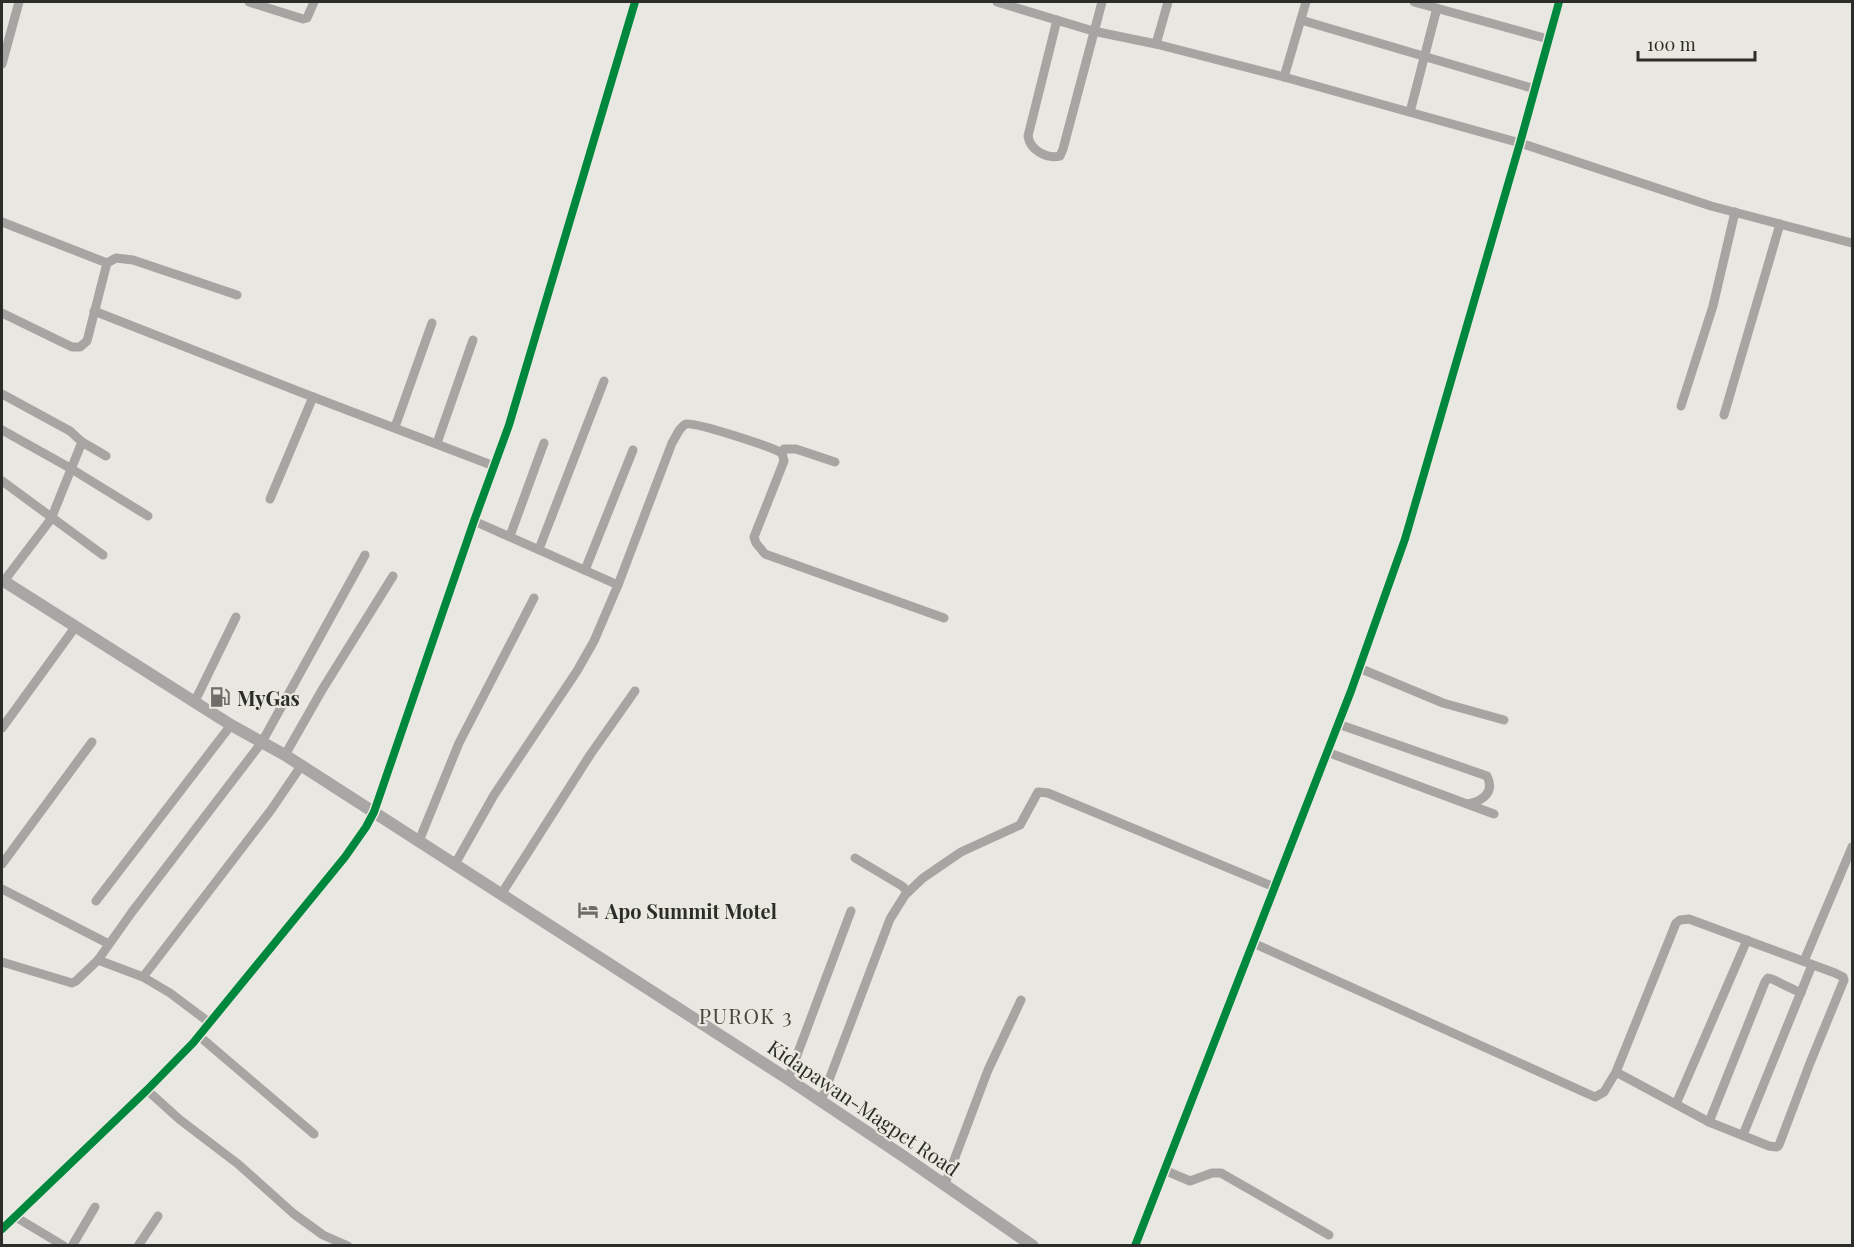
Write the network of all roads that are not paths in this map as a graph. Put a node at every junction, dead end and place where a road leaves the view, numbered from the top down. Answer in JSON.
{"nodes":[{"id":1,"x":19,"y":2,"type":"edge"},
{"id":2,"x":249,"y":2,"type":"edge"},
{"id":3,"x":314,"y":2,"type":"edge"},
{"id":4,"x":634,"y":2,"type":"edge"},
{"id":5,"x":998,"y":2,"type":"edge"},
{"id":6,"x":1102,"y":2,"type":"edge"},
{"id":7,"x":1168,"y":2,"type":"edge"},
{"id":8,"x":1306,"y":2,"type":"edge"},
{"id":9,"x":1414,"y":2,"type":"edge"},
{"id":10,"x":1559,"y":2,"type":"edge"},
{"id":11,"x":277,"y":6,"type":"edge"},
{"id":12,"x":1029,"y":6,"type":"edge"},
{"id":13,"x":1437,"y":8,"type":"junction"},
{"id":14,"x":1057,"y":20,"type":"junction"},
{"id":15,"x":1301,"y":20,"type":"junction"},
{"id":16,"x":1093,"y":31,"type":"junction"},
{"id":17,"x":1548,"y":39,"type":"junction"},
{"id":18,"x":1156,"y":44,"type":"junction"},
{"id":19,"x":1424,"y":56,"type":"junction"},
{"id":20,"x":2,"y":64,"type":"edge"},
{"id":21,"x":1284,"y":77,"type":"junction"},
{"id":22,"x":1534,"y":89,"type":"junction"},
{"id":23,"x":1410,"y":112,"type":"junction"},
{"id":24,"x":1520,"y":143,"type":"junction"},
{"id":25,"x":1735,"y":212,"type":"junction"},
{"id":26,"x":2,"y":222,"type":"edge"},
{"id":27,"x":1780,"y":224,"type":"junction"},
{"id":28,"x":1852,"y":243,"type":"edge"},
{"id":29,"x":107,"y":263,"type":"junction"},
{"id":30,"x":237,"y":295,"type":"dead end"},
{"id":31,"x":94,"y":311,"type":"junction"},
{"id":32,"x":2,"y":313,"type":"edge"},
{"id":33,"x":432,"y":323,"type":"dead end"},
{"id":34,"x":473,"y":340,"type":"dead end"},
{"id":35,"x":604,"y":381,"type":"dead end"},
{"id":36,"x":2,"y":394,"type":"edge"},
{"id":37,"x":313,"y":397,"type":"junction"},
{"id":38,"x":1681,"y":406,"type":"dead end"},
{"id":39,"x":1724,"y":416,"type":"dead end"},
{"id":40,"x":396,"y":427,"type":"junction"},
{"id":41,"x":2,"y":430,"type":"edge"},
{"id":42,"x":82,"y":442,"type":"junction"},
{"id":43,"x":544,"y":442,"type":"dead end"},
{"id":44,"x":436,"y":443,"type":"junction"},
{"id":45,"x":633,"y":450,"type":"dead end"},
{"id":46,"x":782,"y":453,"type":"junction"},
{"id":47,"x":106,"y":456,"type":"dead end"},
{"id":48,"x":835,"y":462,"type":"dead end"},
{"id":49,"x":494,"y":466,"type":"junction"},
{"id":50,"x":70,"y":468,"type":"junction"},
{"id":51,"x":2,"y":482,"type":"edge"},
{"id":52,"x":270,"y":499,"type":"dead end"},
{"id":53,"x":148,"y":516,"type":"dead end"},
{"id":54,"x":51,"y":519,"type":"junction"},
{"id":55,"x":474,"y":521,"type":"junction"},
{"id":56,"x":510,"y":536,"type":"junction"},
{"id":57,"x":539,"y":549,"type":"junction"},
{"id":58,"x":103,"y":555,"type":"dead end"},
{"id":59,"x":365,"y":555,"type":"dead end"},
{"id":60,"x":585,"y":570,"type":"junction"},
{"id":61,"x":393,"y":576,"type":"dead end"},
{"id":62,"x":3,"y":580,"type":"edge"},
{"id":63,"x":618,"y":585,"type":"junction"},
{"id":64,"x":534,"y":598,"type":"dead end"},
{"id":65,"x":236,"y":616,"type":"dead end"},
{"id":66,"x":944,"y":618,"type":"dead end"},
{"id":67,"x":76,"y":626,"type":"junction"},
{"id":68,"x":1359,"y":668,"type":"junction"},
{"id":69,"x":634,"y":691,"type":"dead end"},
{"id":70,"x":195,"y":701,"type":"junction"},
{"id":71,"x":1503,"y":720,"type":"dead end"},
{"id":72,"x":1338,"y":724,"type":"junction"},
{"id":73,"x":231,"y":725,"type":"junction"},
{"id":74,"x":2,"y":728,"type":"edge"},
{"id":75,"x":92,"y":742,"type":"dead end"},
{"id":76,"x":262,"y":742,"type":"junction"},
{"id":77,"x":1327,"y":752,"type":"junction"},
{"id":78,"x":285,"y":755,"type":"junction"},
{"id":79,"x":301,"y":766,"type":"junction"},
{"id":80,"x":1468,"y":804,"type":"junction"},
{"id":81,"x":374,"y":812,"type":"junction"},
{"id":82,"x":1494,"y":814,"type":"dead end"},
{"id":83,"x":419,"y":841,"type":"junction"},
{"id":84,"x":1852,"y":847,"type":"edge"},
{"id":85,"x":855,"y":858,"type":"dead end"},
{"id":86,"x":2,"y":864,"type":"edge"},
{"id":87,"x":455,"y":864,"type":"junction"},
{"id":88,"x":1274,"y":887,"type":"junction"},
{"id":89,"x":2,"y":889,"type":"edge"},
{"id":90,"x":908,"y":892,"type":"junction"},
{"id":91,"x":502,"y":893,"type":"junction"},
{"id":92,"x":96,"y":901,"type":"dead end"},
{"id":93,"x":851,"y":911,"type":"dead end"},
{"id":94,"x":1747,"y":940,"type":"junction"},
{"id":95,"x":1253,"y":943,"type":"junction"},
{"id":96,"x":109,"y":944,"type":"junction"},
{"id":97,"x":98,"y":960,"type":"junction"},
{"id":98,"x":2,"y":962,"type":"edge"},
{"id":99,"x":1808,"y":963,"type":"junction"},
{"id":100,"x":143,"y":977,"type":"junction"},
{"id":101,"x":1801,"y":993,"type":"junction"},
{"id":102,"x":1021,"y":999,"type":"dead end"},
{"id":103,"x":210,"y":1023,"type":"junction"},
{"id":104,"x":199,"y":1036,"type":"junction"},
{"id":105,"x":1616,"y":1072,"type":"junction"},
{"id":106,"x":788,"y":1079,"type":"junction"},
{"id":107,"x":147,"y":1090,"type":"junction"},
{"id":108,"x":821,"y":1101,"type":"junction"},
{"id":109,"x":1676,"y":1104,"type":"junction"},
{"id":110,"x":1709,"y":1122,"type":"junction"},
{"id":111,"x":314,"y":1134,"type":"dead end"},
{"id":112,"x":1743,"y":1136,"type":"junction"},
{"id":113,"x":1164,"y":1170,"type":"junction"},
{"id":114,"x":945,"y":1184,"type":"junction"},
{"id":115,"x":95,"y":1207,"type":"dead end"},
{"id":116,"x":14,"y":1216,"type":"junction"},
{"id":117,"x":158,"y":1216,"type":"dead end"},
{"id":118,"x":2,"y":1229,"type":"edge"},
{"id":119,"x":1329,"y":1235,"type":"dead end"},
{"id":120,"x":64,"y":1245,"type":"edge"},
{"id":121,"x":72,"y":1245,"type":"edge"},
{"id":122,"x":138,"y":1245,"type":"edge"},
{"id":123,"x":348,"y":1245,"type":"edge"},
{"id":124,"x":1033,"y":1245,"type":"edge"},
{"id":125,"x":1135,"y":1245,"type":"edge"}],
"edges":[{"from":1,"to":20,"type":"street"},
{"from":2,"to":11,"type":"street"},
{"from":3,"to":11,"type":"street"},
{"from":4,"to":49,"type":"street"},
{"from":5,"to":12,"type":"street"},
{"from":6,"to":16,"type":"street"},
{"from":7,"to":18,"type":"street"},
{"from":8,"to":15,"type":"street"},
{"from":9,"to":13,"type":"street"},
{"from":10,"to":17,"type":"street"},
{"from":12,"to":14,"type":"street"},
{"from":13,"to":17,"type":"street"},
{"from":13,"to":19,"type":"street"},
{"from":14,"to":16,"type":"street"},
{"from":14,"to":16,"type":"street"},
{"from":15,"to":19,"type":"street"},
{"from":15,"to":21,"type":"street"},
{"from":16,"to":18,"type":"street"},
{"from":17,"to":22,"type":"street"},
{"from":18,"to":21,"type":"street"},
{"from":19,"to":22,"type":"street"},
{"from":19,"to":23,"type":"street"},
{"from":21,"to":23,"type":"street"},
{"from":22,"to":24,"type":"street"},
{"from":23,"to":24,"type":"street"},
{"from":24,"to":25,"type":"street"},
{"from":24,"to":68,"type":"street"},
{"from":25,"to":27,"type":"street"},
{"from":25,"to":38,"type":"street"},
{"from":26,"to":29,"type":"street"},
{"from":27,"to":28,"type":"street"},
{"from":27,"to":39,"type":"street"},
{"from":29,"to":30,"type":"street"},
{"from":29,"to":31,"type":"street"},
{"from":31,"to":32,"type":"street"},
{"from":31,"to":37,"type":"street"},
{"from":33,"to":40,"type":"street"},
{"from":34,"to":44,"type":"street"},
{"from":35,"to":57,"type":"street"},
{"from":36,"to":42,"type":"street"},
{"from":37,"to":40,"type":"street"},
{"from":37,"to":52,"type":"street"},
{"from":40,"to":44,"type":"street"},
{"from":41,"to":50,"type":"street"},
{"from":42,"to":47,"type":"street"},
{"from":42,"to":50,"type":"street"},
{"from":43,"to":56,"type":"street"},
{"from":44,"to":49,"type":"street"},
{"from":45,"to":60,"type":"street"},
{"from":46,"to":48,"type":"street"},
{"from":46,"to":63,"type":"street"},
{"from":46,"to":66,"type":"street"},
{"from":49,"to":55,"type":"street"},
{"from":50,"to":53,"type":"street"},
{"from":50,"to":54,"type":"street"},
{"from":51,"to":54,"type":"street"},
{"from":54,"to":58,"type":"street"},
{"from":54,"to":62,"type":"street"},
{"from":55,"to":56,"type":"street"},
{"from":55,"to":81,"type":"street"},
{"from":56,"to":57,"type":"street"},
{"from":57,"to":60,"type":"street"},
{"from":59,"to":76,"type":"street"},
{"from":60,"to":63,"type":"street"},
{"from":61,"to":78,"type":"street"},
{"from":62,"to":67,"type":"main road","name":"Kidapawan-Magpet Road"},
{"from":63,"to":87,"type":"street"},
{"from":64,"to":83,"type":"street"},
{"from":65,"to":70,"type":"street"},
{"from":67,"to":70,"type":"main road","name":"Kidapawan-Magpet Road"},
{"from":67,"to":74,"type":"street"},
{"from":68,"to":71,"type":"street"},
{"from":68,"to":72,"type":"street"},
{"from":69,"to":91,"type":"street"},
{"from":70,"to":73,"type":"main road","name":"Kidapawan-Magpet Road"},
{"from":72,"to":77,"type":"street"},
{"from":72,"to":80,"type":"street"},
{"from":73,"to":76,"type":"main road","name":"Kidapawan-Magpet Road"},
{"from":73,"to":92,"type":"street"},
{"from":75,"to":86,"type":"street"},
{"from":76,"to":78,"type":"main road","name":"Kidapawan-Magpet Road"},
{"from":76,"to":96,"type":"street"},
{"from":77,"to":80,"type":"street"},
{"from":77,"to":88,"type":"street"},
{"from":78,"to":79,"type":"main road","name":"Kidapawan-Magpet Road"},
{"from":79,"to":81,"type":"main road","name":"Kidapawan-Magpet Road"},
{"from":79,"to":100,"type":"street"},
{"from":80,"to":82,"type":"street"},
{"from":81,"to":83,"type":"main road","name":"Kidapawan-Magpet Road"},
{"from":81,"to":103,"type":"street"},
{"from":83,"to":87,"type":"main road","name":"Kidapawan-Magpet Road"},
{"from":84,"to":99,"type":"street"},
{"from":85,"to":90,"type":"street"},
{"from":87,"to":91,"type":"main road","name":"Kidapawan-Magpet Road"},
{"from":88,"to":90,"type":"street"},
{"from":88,"to":95,"type":"street"},
{"from":89,"to":96,"type":"street"},
{"from":90,"to":108,"type":"street"},
{"from":91,"to":106,"type":"main road","name":"Kidapawan-Magpet Road"},
{"from":93,"to":106,"type":"street"},
{"from":94,"to":99,"type":"street"},
{"from":94,"to":105,"type":"street"},
{"from":94,"to":109,"type":"street"},
{"from":95,"to":105,"type":"street"},
{"from":95,"to":113,"type":"street"},
{"from":96,"to":97,"type":"street"},
{"from":97,"to":98,"type":"street"},
{"from":97,"to":100,"type":"street"},
{"from":99,"to":101,"type":"street"},
{"from":99,"to":112,"type":"street"},
{"from":100,"to":103,"type":"street"},
{"from":101,"to":110,"type":"street"},
{"from":101,"to":112,"type":"street"},
{"from":102,"to":114,"type":"street"},
{"from":103,"to":104,"type":"street"},
{"from":104,"to":107,"type":"street"},
{"from":104,"to":111,"type":"street"},
{"from":105,"to":109,"type":"street"},
{"from":106,"to":108,"type":"main road","name":"Kidapawan-Magpet Road"},
{"from":107,"to":116,"type":"street"},
{"from":107,"to":123,"type":"street"},
{"from":108,"to":114,"type":"main road","name":"Kidapawan-Magpet Road"},
{"from":109,"to":110,"type":"street"},
{"from":110,"to":112,"type":"street"},
{"from":113,"to":119,"type":"street"},
{"from":113,"to":125,"type":"street"},
{"from":114,"to":124,"type":"main road","name":"Kidapawan-Magpet Road"},
{"from":115,"to":121,"type":"street"},
{"from":116,"to":118,"type":"street"},
{"from":116,"to":120,"type":"street"},
{"from":117,"to":122,"type":"street"}]}
